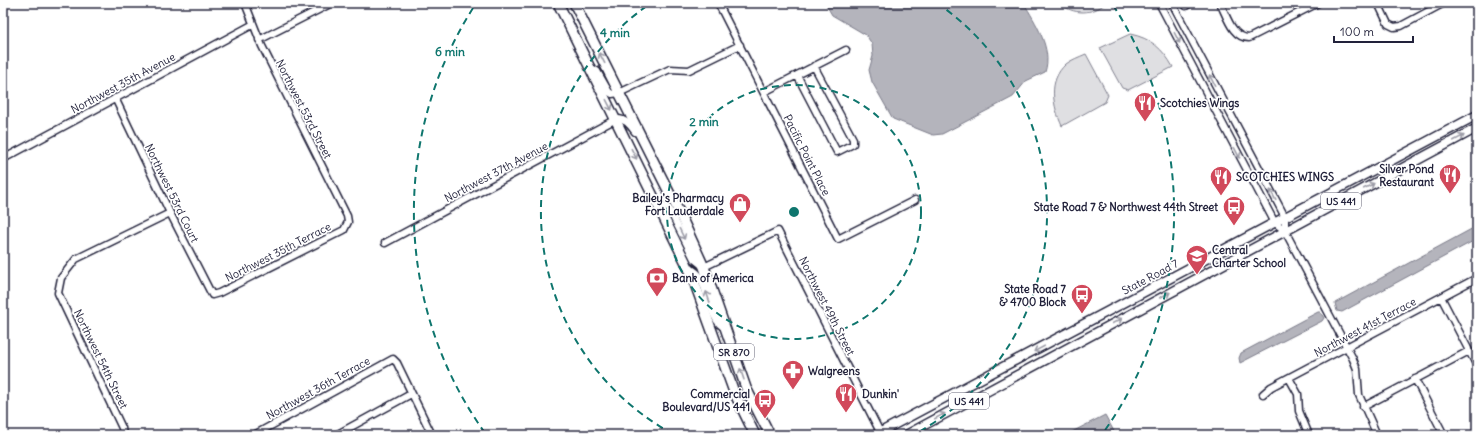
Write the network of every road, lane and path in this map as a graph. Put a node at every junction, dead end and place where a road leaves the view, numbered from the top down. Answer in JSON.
{"nodes":[{"id":1,"x":245,"y":3,"type":"edge"},
{"id":2,"x":332,"y":3,"type":"edge"},
{"id":3,"x":558,"y":3,"type":"edge"},
{"id":4,"x":574,"y":3,"type":"edge"},
{"id":5,"x":718,"y":3,"type":"edge"},
{"id":6,"x":1159,"y":3,"type":"edge"},
{"id":7,"x":1172,"y":3,"type":"edge"},
{"id":8,"x":1220,"y":3,"type":"edge"},
{"id":9,"x":1318,"y":3,"type":"edge"},
{"id":10,"x":1378,"y":3,"type":"edge"},
{"id":11,"x":1444,"y":3,"type":"edge"},
{"id":12,"x":252,"y":25,"type":"junction"},
{"id":13,"x":259,"y":40,"type":"junction"},
{"id":14,"x":740,"y":45,"type":"junction"},
{"id":15,"x":846,"y":50,"type":"dead end"},
{"id":16,"x":590,"y":66,"type":"junction"},
{"id":17,"x":814,"y":66,"type":"junction"},
{"id":18,"x":797,"y":75,"type":"junction"},
{"id":19,"x":764,"y":92,"type":"junction"},
{"id":20,"x":619,"y":93,"type":"junction"},
{"id":21,"x":115,"y":98,"type":"junction"},
{"id":22,"x":1477,"y":115,"type":"edge"},
{"id":23,"x":616,"y":119,"type":"junction"},
{"id":24,"x":1466,"y":121,"type":"junction"},
{"id":25,"x":1477,"y":128,"type":"edge"},
{"id":26,"x":1433,"y":139,"type":"junction"},
{"id":27,"x":644,"y":142,"type":"junction"},
{"id":28,"x":1441,"y":147,"type":"junction"},
{"id":29,"x":3,"y":159,"type":"edge"},
{"id":30,"x":1398,"y":171,"type":"junction"},
{"id":31,"x":914,"y":200,"type":"dead end"},
{"id":32,"x":659,"y":205,"type":"junction"},
{"id":33,"x":170,"y":213,"type":"junction"},
{"id":34,"x":1285,"y":217,"type":"junction"},
{"id":35,"x":348,"y":222,"type":"joint"},
{"id":36,"x":1275,"y":223,"type":"junction"},
{"id":37,"x":1285,"y":231,"type":"junction"},
{"id":38,"x":385,"y":243,"type":"dead end"},
{"id":39,"x":688,"y":266,"type":"junction"},
{"id":40,"x":704,"y":267,"type":"junction"},
{"id":41,"x":1477,"y":278,"type":"edge"},
{"id":42,"x":212,"y":294,"type":"joint"},
{"id":43,"x":1441,"y":297,"type":"junction"},
{"id":44,"x":726,"y":327,"type":"junction"},
{"id":45,"x":1348,"y":347,"type":"junction"},
{"id":46,"x":1469,"y":351,"type":"junction"},
{"id":47,"x":1477,"y":366,"type":"edge"},
{"id":48,"x":1289,"y":378,"type":"junction"},
{"id":49,"x":1415,"y":379,"type":"junction"},
{"id":50,"x":411,"y":394,"type":"junction"},
{"id":51,"x":1263,"y":394,"type":"dead end"},
{"id":52,"x":1363,"y":407,"type":"junction"},
{"id":53,"x":431,"y":433,"type":"edge"},
{"id":54,"x":878,"y":434,"type":"edge"},
{"id":55,"x":123,"y":435,"type":"edge"},
{"id":56,"x":254,"y":435,"type":"edge"},
{"id":57,"x":336,"y":435,"type":"edge"},
{"id":58,"x":423,"y":435,"type":"edge"},
{"id":59,"x":755,"y":435,"type":"edge"},
{"id":60,"x":770,"y":435,"type":"edge"},
{"id":61,"x":906,"y":435,"type":"edge"},
{"id":62,"x":1310,"y":435,"type":"edge"},
{"id":63,"x":1377,"y":435,"type":"edge"},
{"id":64,"x":1444,"y":435,"type":"edge"}],
"edges":[{"from":1,"to":12,"type":"street","name":"Northwest 53rd Street"},
{"from":2,"to":13,"type":"street"},
{"from":3,"to":16,"type":"highway","number":"SR 870"},
{"from":20,"to":4,"type":"highway","number":"SR 870","one_way":true},
{"from":5,"to":14,"type":"street","name":"Pacific Point Place"},
{"from":6,"to":36,"type":"street","one_way":true},
{"from":34,"to":7,"type":"street","one_way":true},
{"from":8,"to":9,"type":"street"},
{"from":10,"to":11,"type":"street"},
{"from":12,"to":13,"type":"street","name":"Northwest 53rd Street"},
{"from":12,"to":21,"type":"street","name":"Northwest 35th Avenue"},
{"from":13,"to":35,"type":"street","name":"Northwest 53rd Street"},
{"from":14,"to":19,"type":"street","name":"Pacific Point Place"},
{"from":14,"to":20,"type":"street"},
{"from":15,"to":17,"type":"street"},
{"from":16,"to":20,"type":"street"},
{"from":16,"to":23,"type":"highway","number":"SR 870","one_way":true},
{"from":17,"to":18,"type":"street"},
{"from":17,"to":18,"type":"street"},
{"from":18,"to":19,"type":"street"},
{"from":19,"to":31,"type":"street","name":"Pacific Point Place"},
{"from":20,"to":27,"type":"highway","number":"SR 870"},
{"from":21,"to":29,"type":"street","name":"Northwest 35th Avenue"},
{"from":21,"to":33,"type":"street","name":"Northwest 53rd Court"},
{"from":22,"to":24,"type":"main road","name":"State Road 7","number":"US 441"},
{"from":23,"to":27,"type":"street"},
{"from":23,"to":32,"type":"highway","number":"SR 870","one_way":true},
{"from":23,"to":38,"type":"street","name":"Northwest 37th Avenue"},
{"from":24,"to":26,"type":"main road","name":"State Road 7","number":"US 441"},
{"from":24,"to":28,"type":"main road"},
{"from":28,"to":25,"type":"main road","name":"State Road 7","number":"US 441","one_way":true},
{"from":26,"to":30,"type":"main road"},
{"from":26,"to":34,"type":"main road","name":"State Road 7","number":"US 441"},
{"from":27,"to":40,"type":"highway","number":"SR 870"},
{"from":28,"to":30,"type":"main road","name":"State Road 7","number":"US 441"},
{"from":37,"to":30,"type":"main road","name":"State Road 7","number":"US 441","one_way":true},
{"from":32,"to":39,"type":"highway","number":"SR 870"},
{"from":32,"to":40,"type":"street","one_way":true},
{"from":33,"to":42,"type":"street","name":"Northwest 53rd Court"},
{"from":33,"to":55,"type":"street","name":"Northwest 54th Street"},
{"from":34,"to":36,"type":"main road","name":"State Road 7","number":"US 441"},
{"from":34,"to":37,"type":"street"},
{"from":35,"to":42,"type":"street","name":"Northwest 35th Terrace"},
{"from":36,"to":37,"type":"street"},
{"from":36,"to":54,"type":"main road","name":"State Road 7","number":"US 441","one_way":true},
{"from":37,"to":45,"type":"street"},
{"from":61,"to":37,"type":"main road","name":"State Road 7","number":"US 441","one_way":true},
{"from":44,"to":39,"type":"street","one_way":true},
{"from":39,"to":59,"type":"highway","number":"SR 870"},
{"from":40,"to":44,"type":"highway","number":"SR 870"},
{"from":40,"to":54,"type":"street","name":"Northwest 49th Street"},
{"from":41,"to":43,"type":"street","name":"Northwest 41st Terrace"},
{"from":43,"to":45,"type":"street","name":"Northwest 41st Terrace"},
{"from":43,"to":46,"type":"street"},
{"from":60,"to":44,"type":"highway","number":"SR 870","one_way":true},
{"from":45,"to":48,"type":"street","name":"Northwest 41st Terrace"},
{"from":45,"to":52,"type":"street"},
{"from":46,"to":47,"type":"street"},
{"from":46,"to":49,"type":"street"},
{"from":48,"to":51,"type":"street","name":"Northwest 41st Terrace"},
{"from":48,"to":62,"type":"street"},
{"from":49,"to":52,"type":"street"},
{"from":49,"to":64,"type":"street"},
{"from":50,"to":53,"type":"street"},
{"from":50,"to":56,"type":"street","name":"Northwest 36th Terrace"},
{"from":50,"to":57,"type":"street"},
{"from":52,"to":63,"type":"street"},
{"from":53,"to":58,"type":"street"}]}
